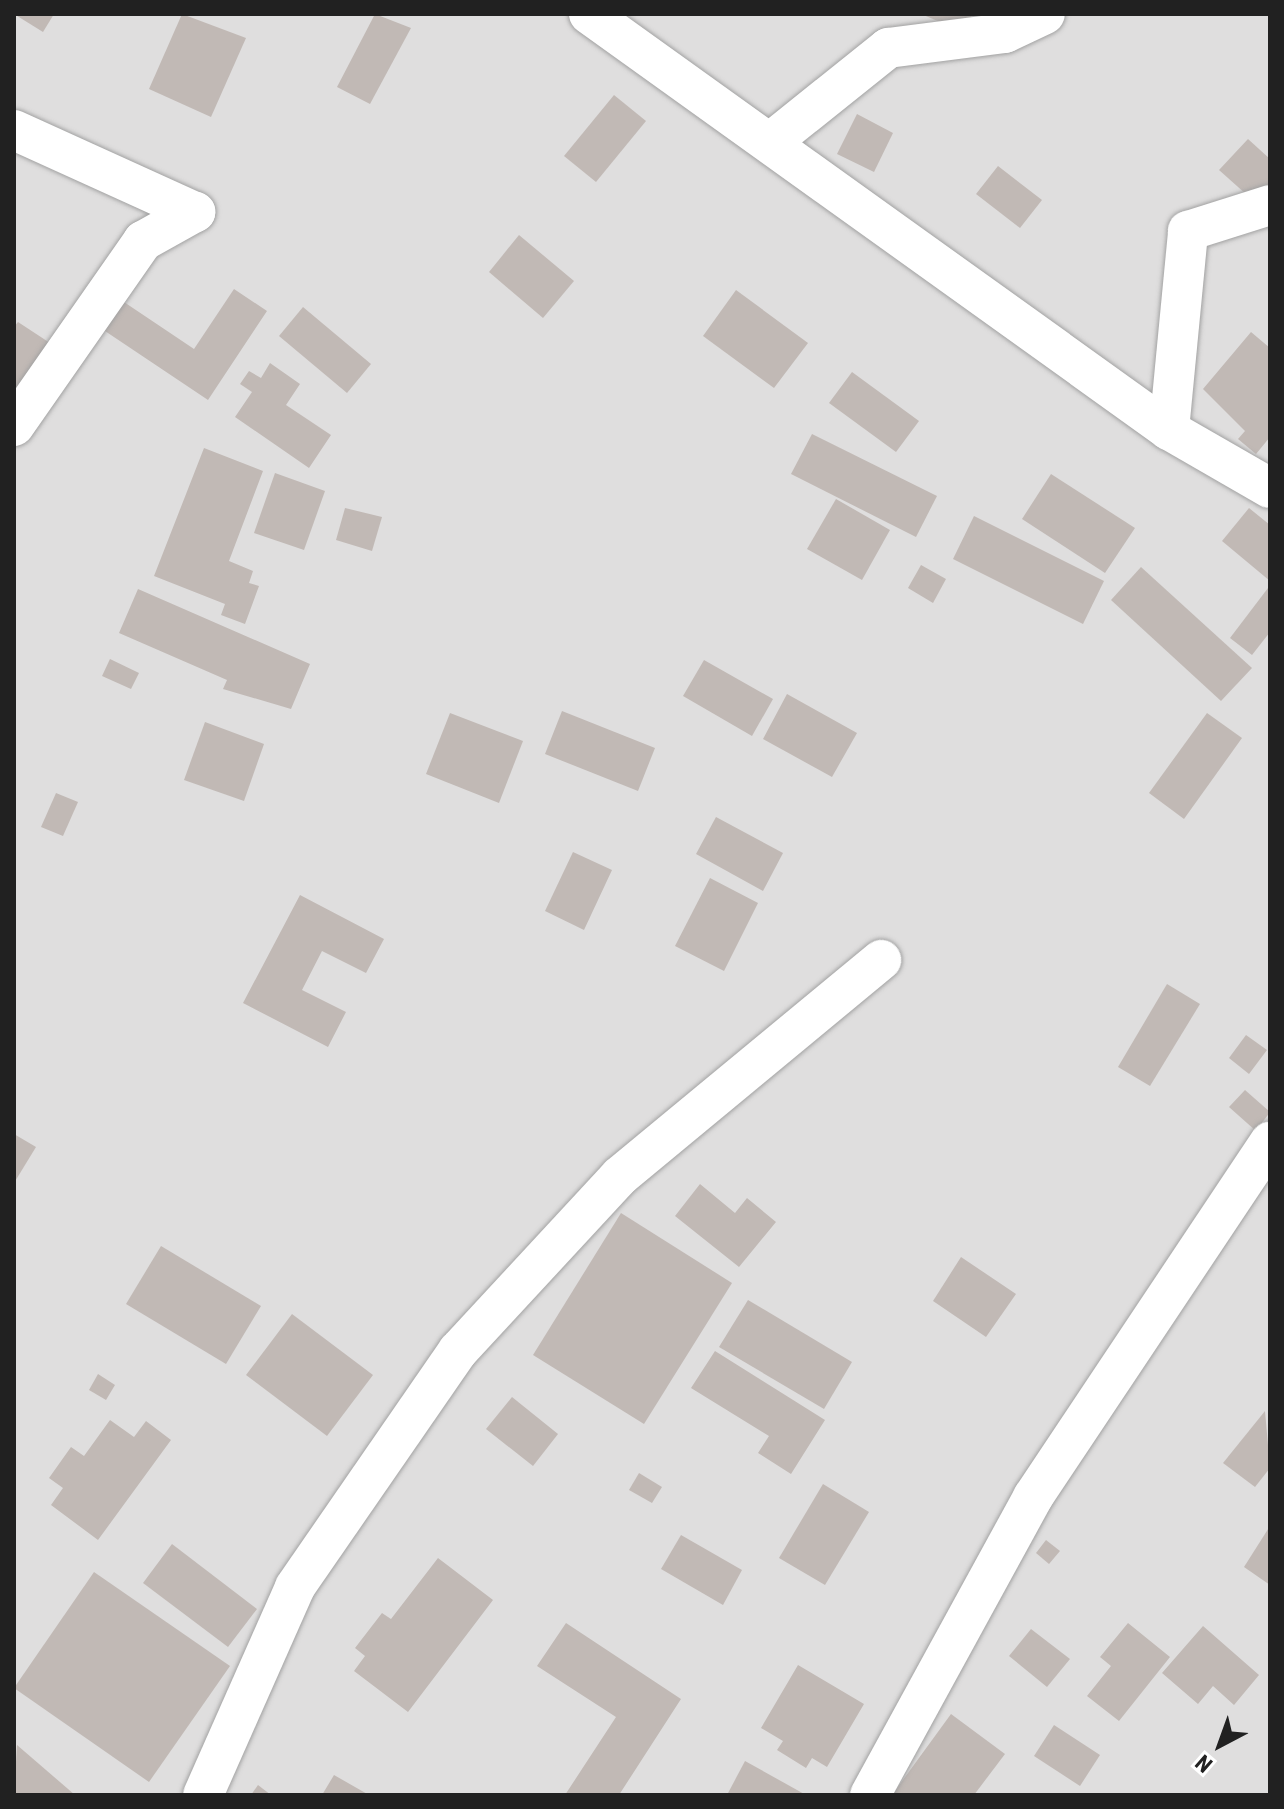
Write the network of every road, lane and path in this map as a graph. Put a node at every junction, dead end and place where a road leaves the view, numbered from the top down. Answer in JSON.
{"nodes":[{"id":1,"x":589,"y":14,"type":"edge"},
{"id":2,"x":1045,"y":14,"type":"edge"},
{"id":3,"x":14,"y":130,"type":"edge"},
{"id":4,"x":772,"y":141,"type":"junction"},
{"id":5,"x":1270,"y":205,"type":"edge"},
{"id":6,"x":14,"y":426,"type":"edge"},
{"id":7,"x":1169,"y":430,"type":"junction"},
{"id":8,"x":1270,"y":488,"type":"edge"},
{"id":9,"x":881,"y":960,"type":"dead end"},
{"id":10,"x":1270,"y":1142,"type":"edge"},
{"id":11,"x":203,"y":1795,"type":"edge"},
{"id":12,"x":870,"y":1795,"type":"edge"}],
"edges":[{"from":1,"to":4,"type":"street"},
{"from":2,"to":4,"type":"street"},
{"from":3,"to":6,"type":"street"},
{"from":4,"to":7,"type":"street"},
{"from":5,"to":7,"type":"street"},
{"from":7,"to":8,"type":"street"},
{"from":9,"to":11,"type":"street"},
{"from":10,"to":12,"type":"street"}]}
